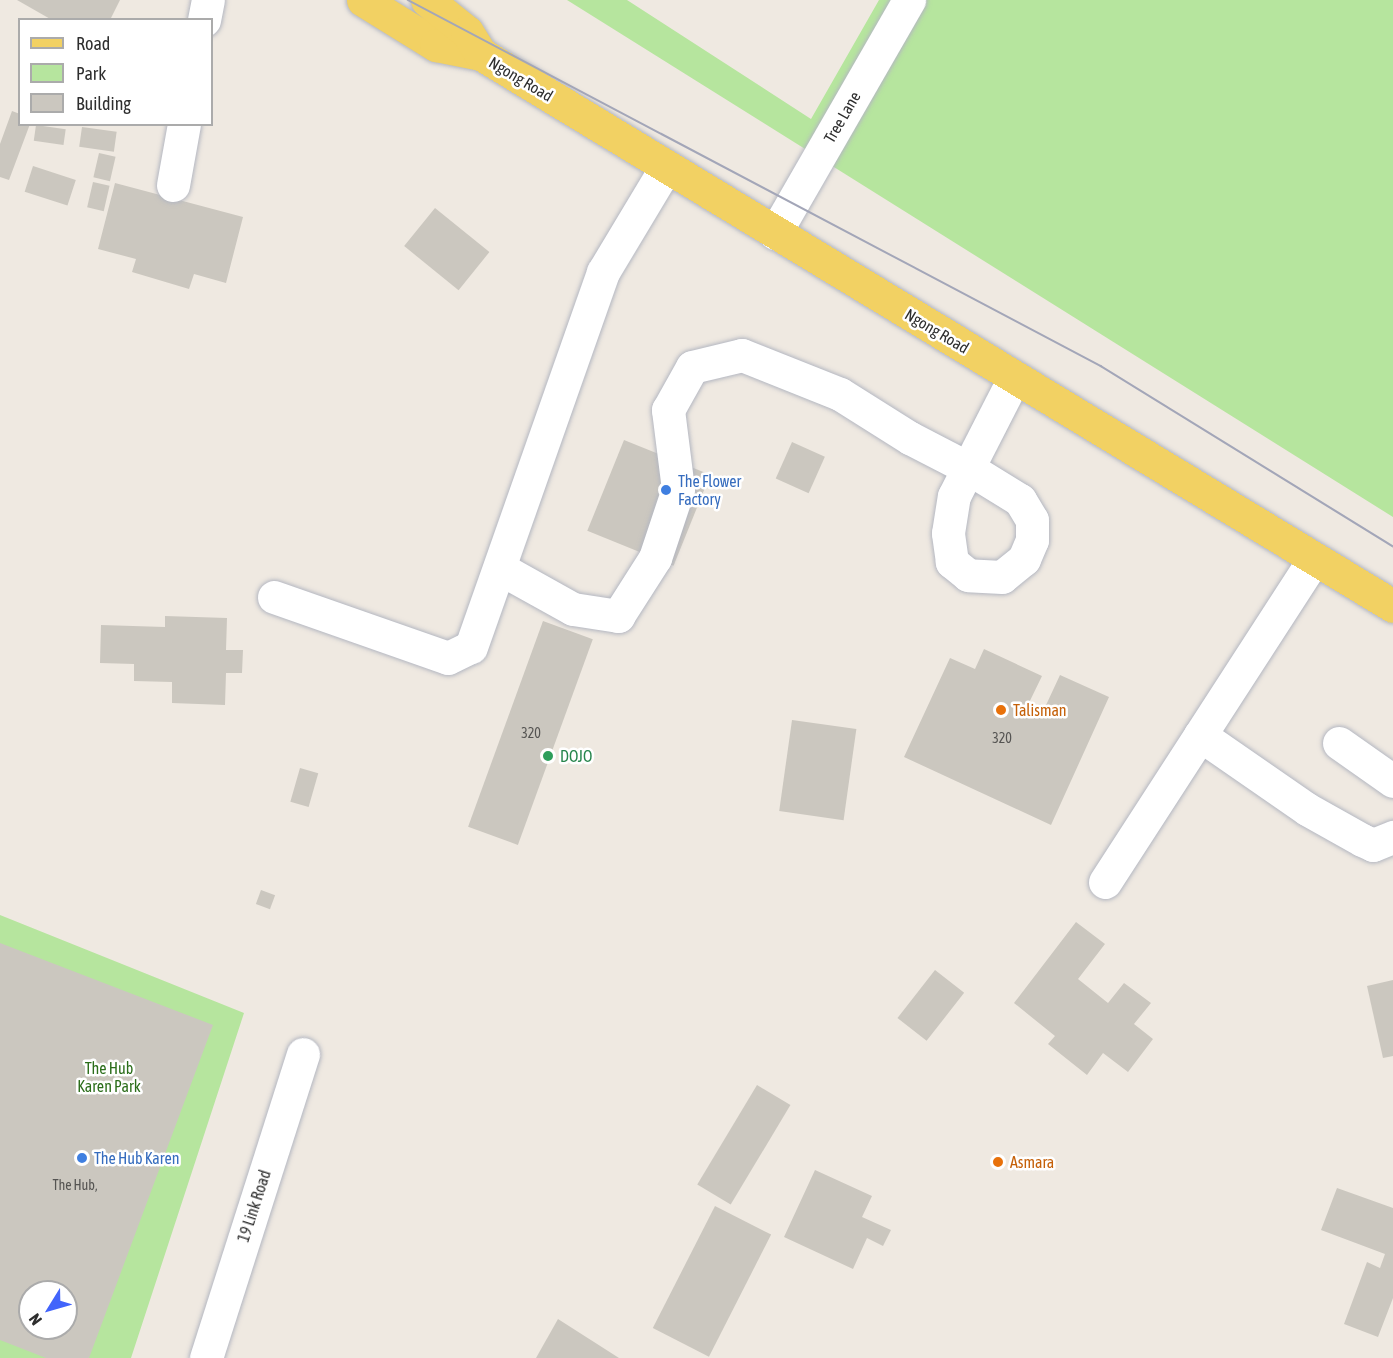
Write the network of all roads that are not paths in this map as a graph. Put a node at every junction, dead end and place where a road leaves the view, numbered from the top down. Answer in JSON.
{"nodes":[{"id":1,"x":208,"y":0,"type":"edge"},
{"id":2,"x":363,"y":0,"type":"edge"},
{"id":3,"x":427,"y":0,"type":"edge"},
{"id":4,"x":909,"y":0,"type":"edge"},
{"id":5,"x":204,"y":18,"type":"edge"},
{"id":6,"x":481,"y":54,"type":"junction"},
{"id":7,"x":184,"y":126,"type":"edge"},
{"id":8,"x":666,"y":167,"type":"junction"},
{"id":9,"x":173,"y":185,"type":"dead end"},
{"id":10,"x":775,"y":233,"type":"junction"},
{"id":11,"x":1014,"y":378,"type":"junction"},
{"id":12,"x":1314,"y":559,"type":"junction"},
{"id":13,"x":501,"y":568,"type":"junction"},
{"id":14,"x":274,"y":597,"type":"dead end"},
{"id":15,"x":1393,"y":606,"type":"edge"},
{"id":16,"x":1200,"y":735,"type":"junction"},
{"id":17,"x":1339,"y":743,"type":"dead end"},
{"id":18,"x":1393,"y":781,"type":"edge"},
{"id":19,"x":1393,"y":837,"type":"edge"},
{"id":20,"x":1105,"y":882,"type":"dead end"},
{"id":21,"x":303,"y":1054,"type":"dead end"},
{"id":22,"x":206,"y":1358,"type":"edge"}],
"edges":[{"from":1,"to":5,"type":"street"},
{"from":2,"to":6,"type":"main road","name":"Ngong Road"},
{"from":3,"to":6,"type":"main road","name":"Ngong Road"},
{"from":4,"to":10,"type":"street","name":"Tree Lane"},
{"from":6,"to":8,"type":"main road","name":"Ngong Road"},
{"from":7,"to":9,"type":"street"},
{"from":8,"to":10,"type":"main road","name":"Ngong Road"},
{"from":8,"to":13,"type":"street"},
{"from":10,"to":11,"type":"main road","name":"Ngong Road"},
{"from":11,"to":12,"type":"main road","name":"Ngong Road"},
{"from":11,"to":13,"type":"street"},
{"from":12,"to":15,"type":"main road","name":"Ngong Road"},
{"from":12,"to":16,"type":"street"},
{"from":13,"to":14,"type":"street"},
{"from":16,"to":19,"type":"street"},
{"from":16,"to":20,"type":"street"},
{"from":17,"to":18,"type":"street"},
{"from":21,"to":22,"type":"street","name":"19 Link Road"}]}
